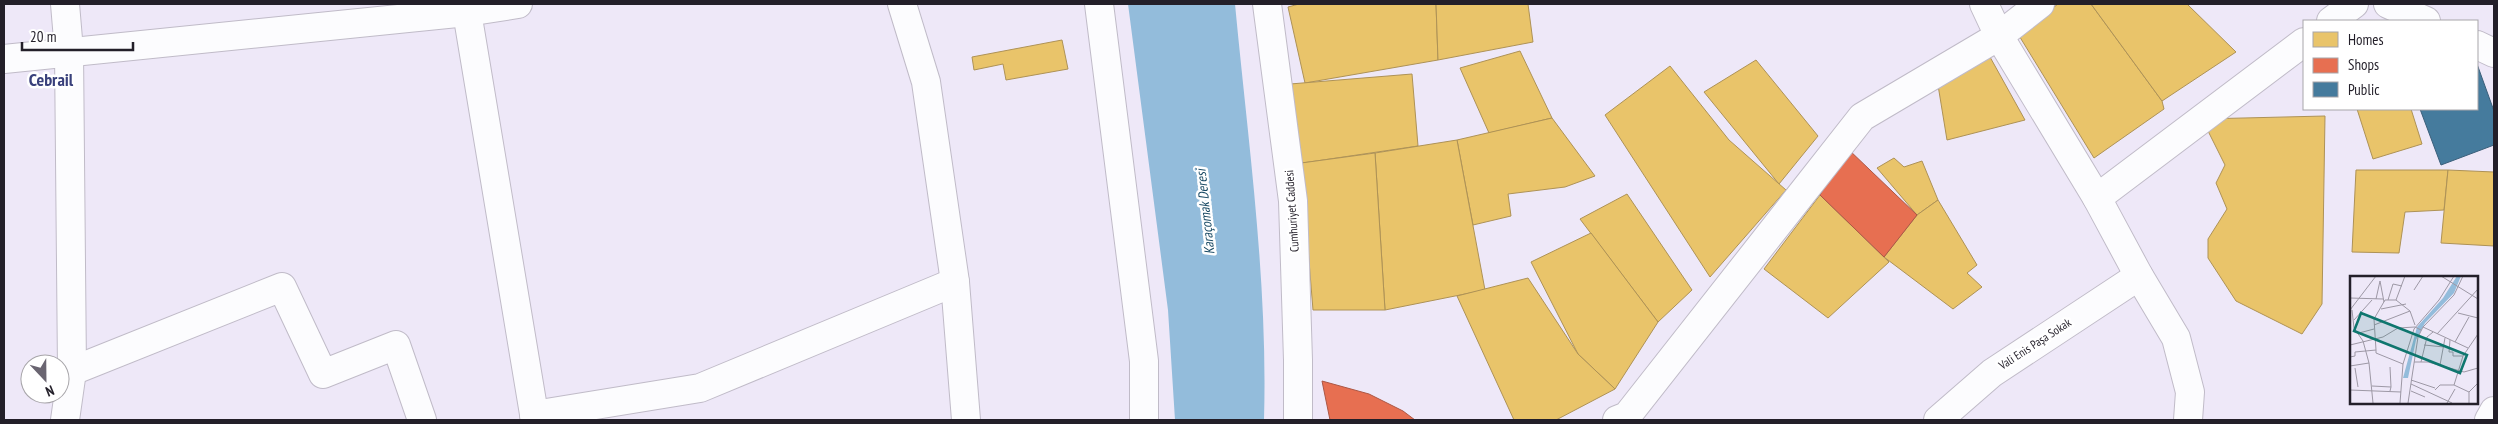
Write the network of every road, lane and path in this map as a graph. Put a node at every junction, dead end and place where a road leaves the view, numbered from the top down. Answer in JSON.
{"nodes":[{"id":1,"x":65,"y":4,"type":"edge"},
{"id":2,"x":518,"y":4,"type":"edge"},
{"id":3,"x":902,"y":4,"type":"edge"},
{"id":4,"x":1099,"y":4,"type":"edge"},
{"id":5,"x":1267,"y":4,"type":"edge"},
{"id":6,"x":1984,"y":4,"type":"edge"},
{"id":7,"x":2040,"y":4,"type":"edge"},
{"id":8,"x":2354,"y":4,"type":"edge"},
{"id":9,"x":2388,"y":4,"type":"edge"},
{"id":10,"x":467,"y":12,"type":"junction"},
{"id":11,"x":2332,"y":20,"type":"edge"},
{"id":12,"x":2424,"y":20,"type":"edge"},
{"id":13,"x":1998,"y":36,"type":"junction"},
{"id":14,"x":2303,"y":43,"type":"edge"},
{"id":15,"x":2478,"y":45,"type":"edge"},
{"id":16,"x":69,"y":51,"type":"junction"},
{"id":17,"x":2494,"y":53,"type":"edge"},
{"id":18,"x":4,"y":59,"type":"edge"},
{"id":19,"x":2097,"y":198,"type":"junction"},
{"id":20,"x":2139,"y":276,"type":"junction"},
{"id":21,"x":956,"y":282,"type":"junction"},
{"id":22,"x":72,"y":371,"type":"junction"},
{"id":23,"x":2494,"y":410,"type":"edge"},
{"id":24,"x":535,"y":418,"type":"edge"},
{"id":25,"x":65,"y":420,"type":"edge"},
{"id":26,"x":422,"y":420,"type":"edge"},
{"id":27,"x":966,"y":420,"type":"edge"},
{"id":28,"x":1144,"y":420,"type":"edge"},
{"id":29,"x":1298,"y":420,"type":"edge"},
{"id":30,"x":1617,"y":420,"type":"edge"},
{"id":31,"x":1938,"y":420,"type":"edge"},
{"id":32,"x":2188,"y":420,"type":"edge"},
{"id":33,"x":2490,"y":420,"type":"edge"}],
"edges":[{"from":1,"to":16,"type":"street"},
{"from":2,"to":10,"type":"street"},
{"from":3,"to":21,"type":"street"},
{"from":4,"to":28,"type":"street"},
{"from":5,"to":29,"type":"street","name":"Cumhuriyet Caddesi"},
{"from":6,"to":13,"type":"street"},
{"from":7,"to":13,"type":"street"},
{"from":8,"to":11,"type":"street"},
{"from":9,"to":12,"type":"street"},
{"from":10,"to":16,"type":"street"},
{"from":10,"to":24,"type":"street"},
{"from":13,"to":19,"type":"street"},
{"from":13,"to":30,"type":"street"},
{"from":14,"to":19,"type":"street"},
{"from":15,"to":17,"type":"street"},
{"from":16,"to":18,"type":"street"},
{"from":16,"to":22,"type":"street"},
{"from":19,"to":20,"type":"street"},
{"from":20,"to":31,"type":"street","name":"Vali Enis Paşa Sokak"},
{"from":20,"to":32,"type":"street"},
{"from":21,"to":24,"type":"street"},
{"from":21,"to":27,"type":"street"},
{"from":22,"to":25,"type":"street"},
{"from":22,"to":26,"type":"street"},
{"from":23,"to":33,"type":"street"}]}
